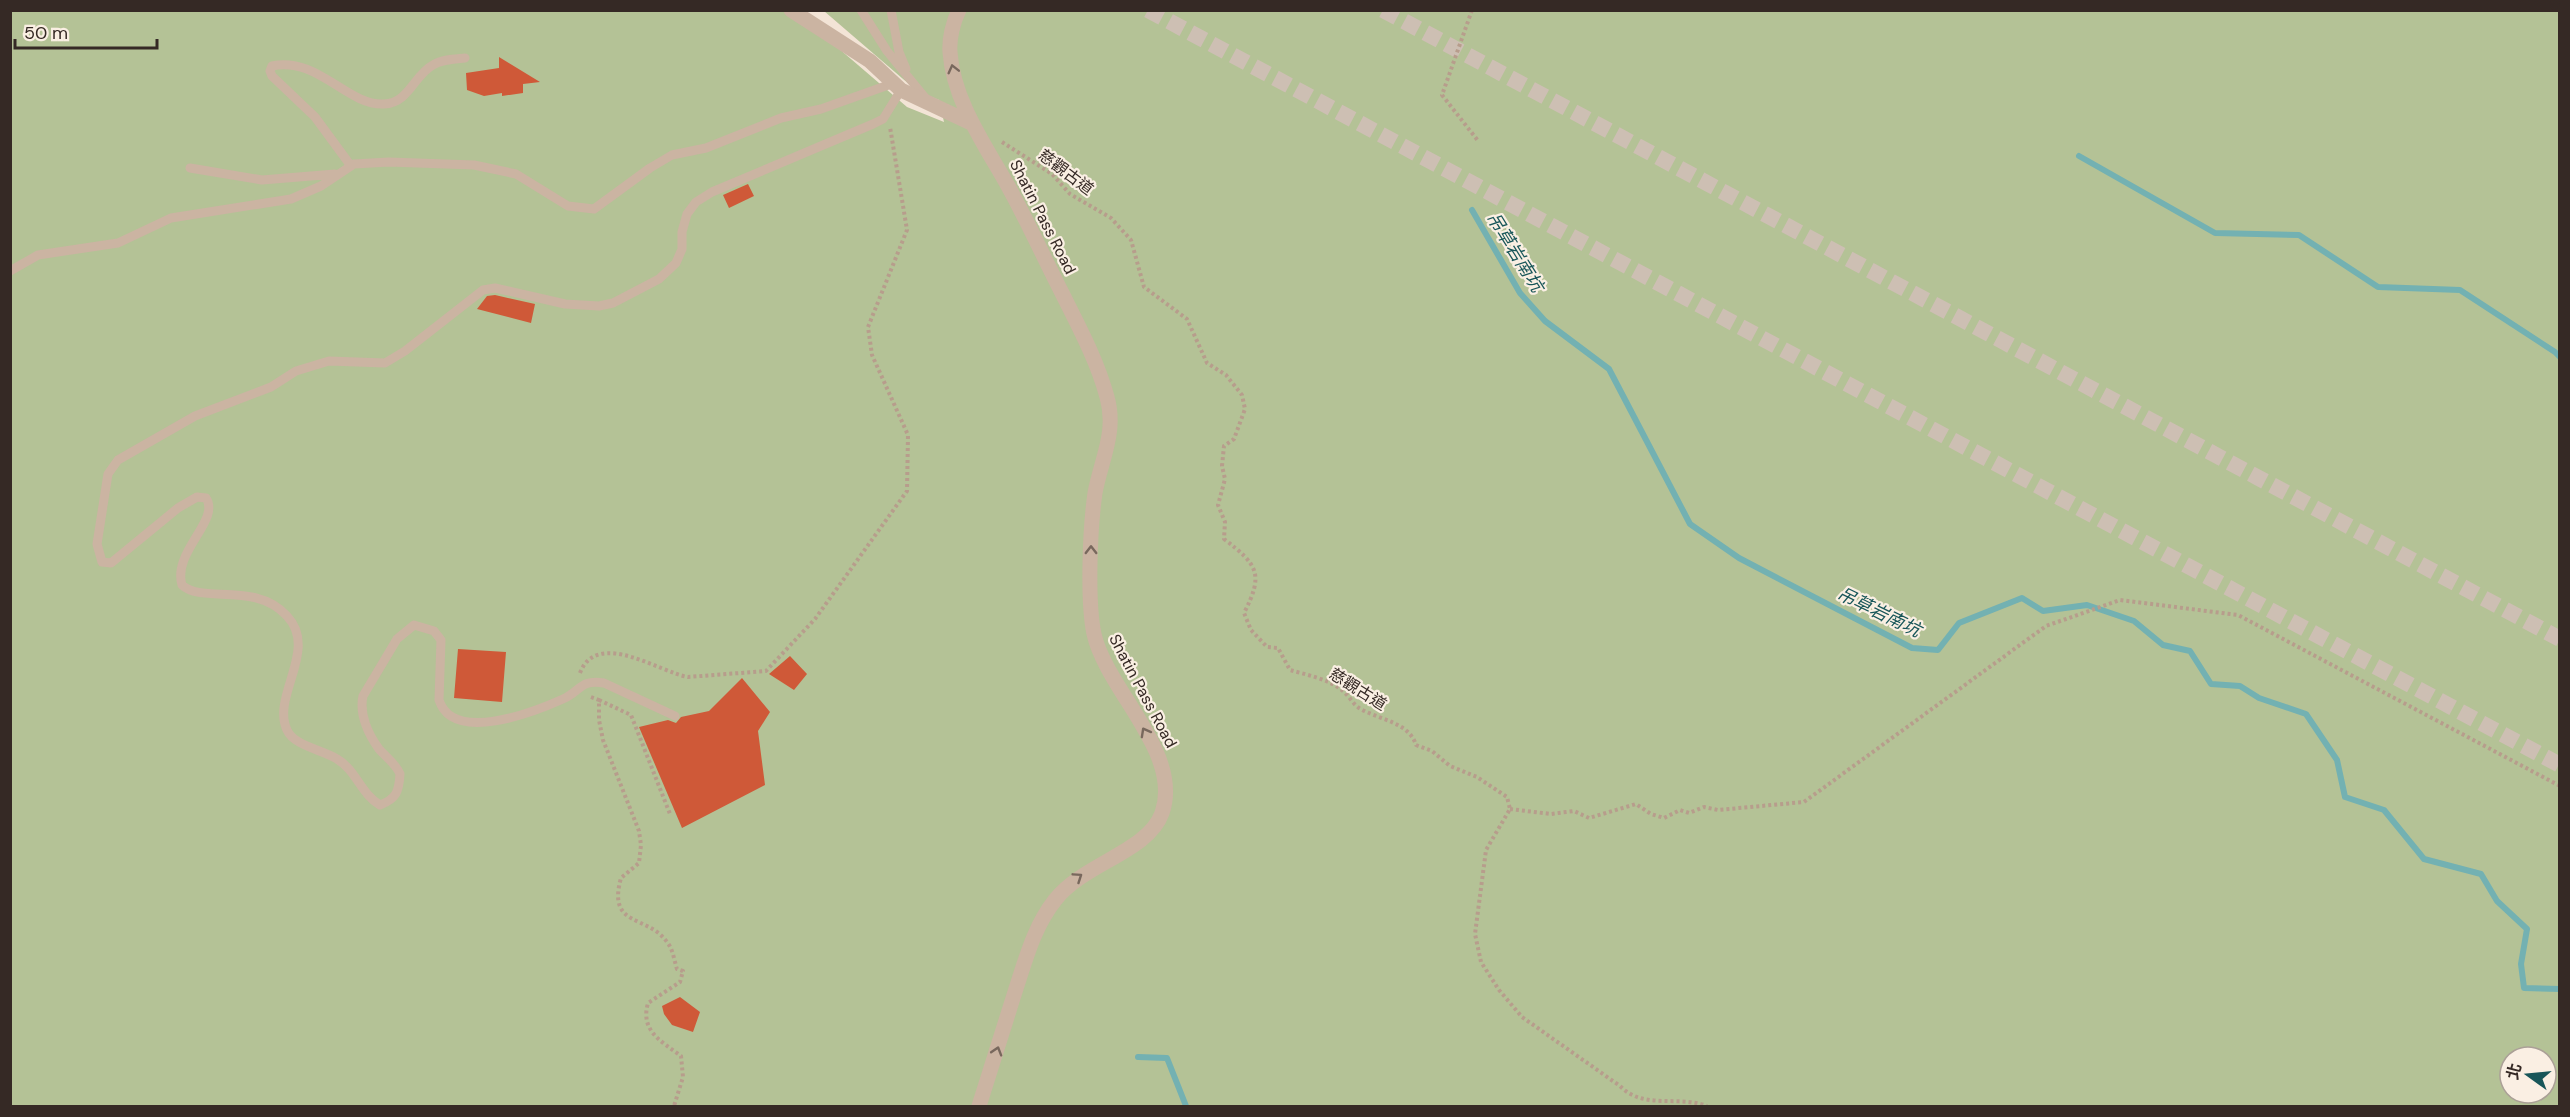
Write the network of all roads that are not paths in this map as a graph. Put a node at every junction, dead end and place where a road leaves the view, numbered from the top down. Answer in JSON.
{"nodes":[{"id":1,"x":791,"y":10,"type":"edge"},
{"id":2,"x":861,"y":10,"type":"edge"},
{"id":3,"x":891,"y":10,"type":"edge"},
{"id":4,"x":959,"y":10,"type":"edge"},
{"id":5,"x":465,"y":58,"type":"dead end"},
{"id":6,"x":902,"y":83,"type":"junction"},
{"id":7,"x":974,"y":124,"type":"junction"},
{"id":8,"x":351,"y":166,"type":"junction"},
{"id":9,"x":190,"y":168,"type":"dead end"},
{"id":10,"x":338,"y":174,"type":"junction"},
{"id":11,"x":10,"y":271,"type":"edge"},
{"id":12,"x":675,"y":716,"type":"dead end"},
{"id":13,"x":979,"y":1107,"type":"edge"}],
"edges":[{"from":1,"to":6,"type":"street"},
{"from":2,"to":6,"type":"lane"},
{"from":3,"to":6,"type":"lane"},
{"from":7,"to":4,"type":"street","name":"Shatin Pass Road","one_way":true},
{"from":5,"to":8,"type":"lane"},
{"from":6,"to":7,"type":"street"},
{"from":6,"to":8,"type":"lane"},
{"from":6,"to":12,"type":"lane"},
{"from":13,"to":7,"type":"street","name":"Shatin Pass Road","one_way":true},
{"from":8,"to":10,"type":"lane"},
{"from":9,"to":10,"type":"lane"},
{"from":10,"to":11,"type":"lane"}]}
